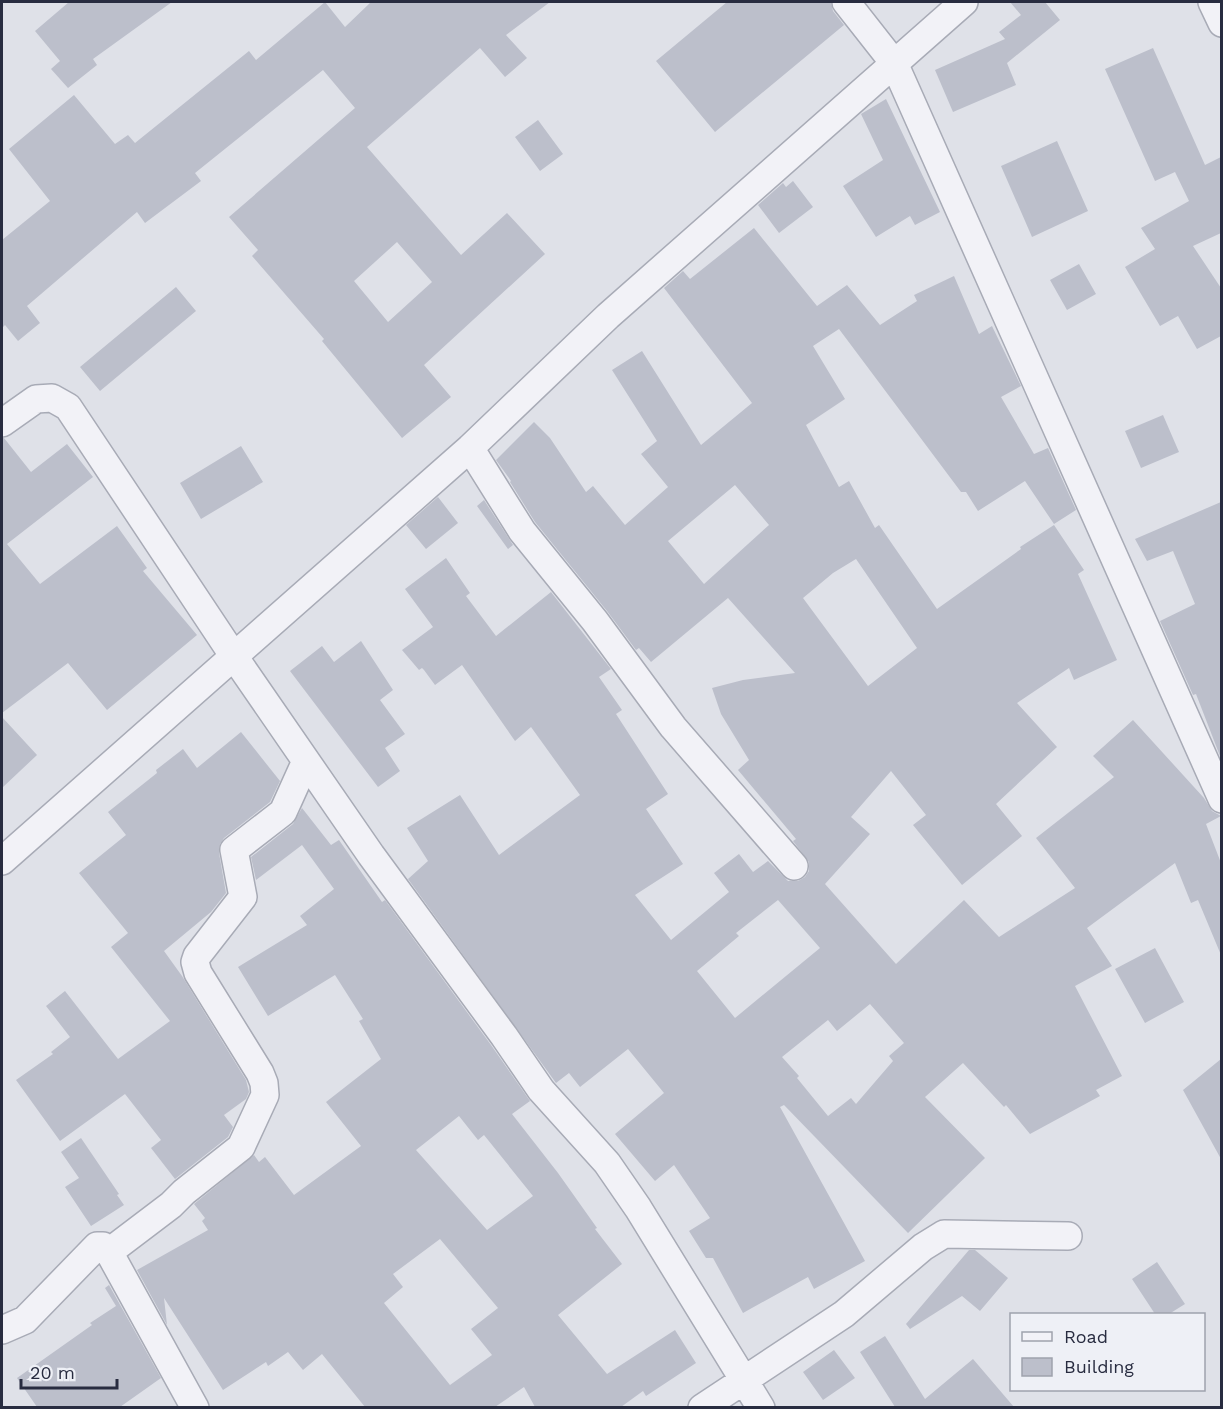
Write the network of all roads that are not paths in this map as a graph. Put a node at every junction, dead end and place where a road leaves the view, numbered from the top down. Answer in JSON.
{"nodes":[{"id":1,"x":846,"y":2,"type":"edge"},
{"id":2,"x":964,"y":2,"type":"edge"},
{"id":3,"x":1212,"y":2,"type":"edge"},
{"id":4,"x":1221,"y":23,"type":"edge"},
{"id":5,"x":894,"y":63,"type":"junction"},
{"id":6,"x":2,"y":423,"type":"edge"},
{"id":7,"x":470,"y":448,"type":"junction"},
{"id":8,"x":233,"y":655,"type":"junction"},
{"id":9,"x":306,"y":761,"type":"junction"},
{"id":10,"x":1221,"y":799,"type":"edge"},
{"id":11,"x":2,"y":861,"type":"edge"},
{"id":12,"x":794,"y":866,"type":"dead end"},
{"id":13,"x":1068,"y":1236,"type":"dead end"},
{"id":14,"x":109,"y":1252,"type":"junction"},
{"id":15,"x":2,"y":1330,"type":"edge"},
{"id":16,"x":744,"y":1380,"type":"junction"},
{"id":17,"x":195,"y":1407,"type":"edge"},
{"id":18,"x":702,"y":1407,"type":"edge"},
{"id":19,"x":761,"y":1407,"type":"edge"}],
"edges":[{"from":1,"to":5,"type":"street"},
{"from":2,"to":5,"type":"street"},
{"from":3,"to":4,"type":"street"},
{"from":5,"to":7,"type":"street"},
{"from":5,"to":10,"type":"street"},
{"from":6,"to":8,"type":"street"},
{"from":7,"to":8,"type":"street"},
{"from":7,"to":12,"type":"street"},
{"from":8,"to":9,"type":"street"},
{"from":8,"to":11,"type":"street"},
{"from":9,"to":14,"type":"street"},
{"from":9,"to":16,"type":"street"},
{"from":13,"to":16,"type":"street"},
{"from":14,"to":15,"type":"street"},
{"from":14,"to":17,"type":"street"},
{"from":16,"to":18,"type":"street"},
{"from":16,"to":19,"type":"street"}]}
